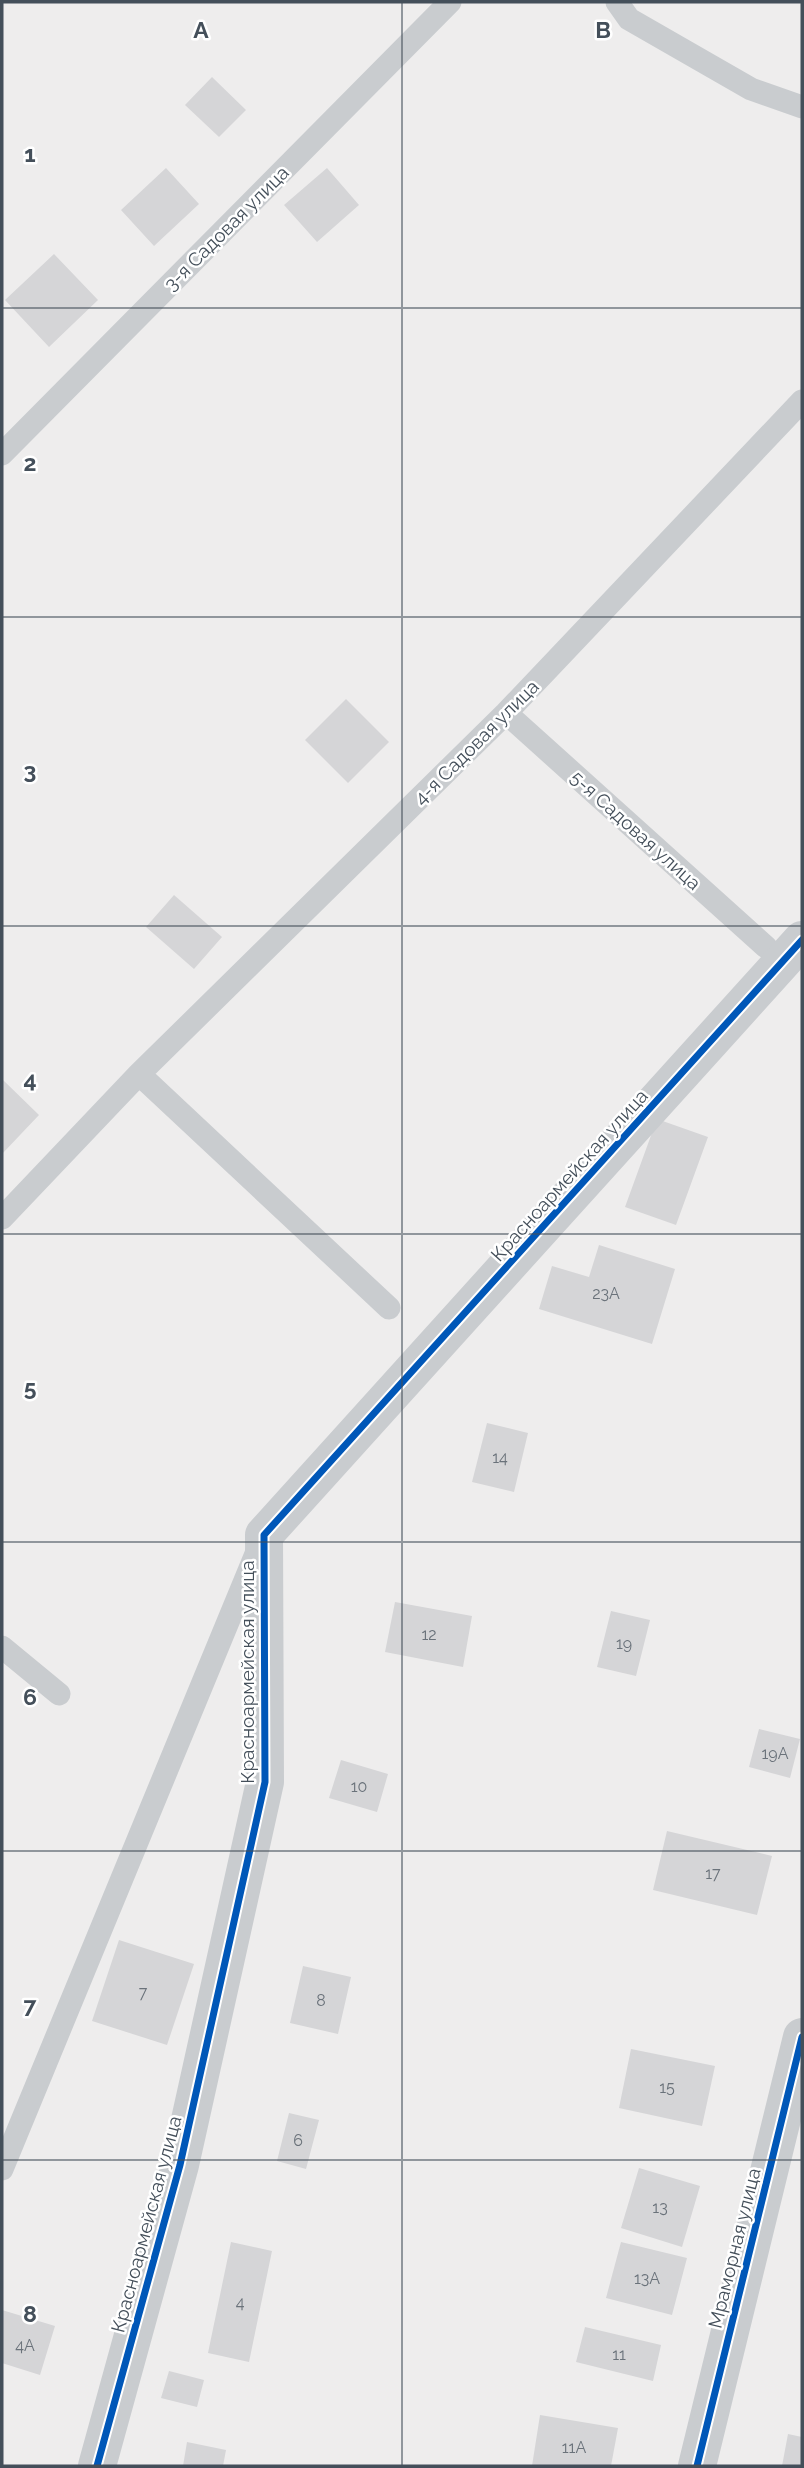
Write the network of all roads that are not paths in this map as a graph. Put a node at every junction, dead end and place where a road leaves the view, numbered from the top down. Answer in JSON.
{"nodes":[{"id":1,"x":450,"y":2,"type":"edge"},
{"id":2,"x":617,"y":2,"type":"edge"},
{"id":3,"x":802,"y":107,"type":"edge"},
{"id":4,"x":802,"y":401,"type":"edge"},
{"id":5,"x":2,"y":454,"type":"edge"},
{"id":6,"x":506,"y":713,"type":"junction"},
{"id":7,"x":784,"y":944,"type":"edge"},
{"id":8,"x":139,"y":1074,"type":"junction"},
{"id":9,"x":2,"y":1218,"type":"edge"},
{"id":10,"x":389,"y":1308,"type":"dead end"},
{"id":11,"x":264,"y":1535,"type":"junction"},
{"id":12,"x":2,"y":1647,"type":"edge"},
{"id":13,"x":58,"y":1694,"type":"dead end"},
{"id":14,"x":802,"y":2037,"type":"edge"},
{"id":15,"x":2,"y":2169,"type":"edge"},
{"id":16,"x":97,"y":2466,"type":"edge"},
{"id":17,"x":697,"y":2466,"type":"edge"}],
"edges":[{"from":1,"to":5,"type":"lane","name":"3-я Садовая улица"},
{"from":2,"to":3,"type":"lane"},
{"from":4,"to":6,"type":"lane","name":"4-я Садовая улица"},
{"from":6,"to":7,"type":"lane","name":"5-я Садовая улица"},
{"from":6,"to":8,"type":"lane","name":"4-я Садовая улица"},
{"from":7,"to":11,"type":"street","name":"Красноармейская улица"},
{"from":8,"to":9,"type":"lane","name":"4-я Садовая улица"},
{"from":8,"to":10,"type":"lane"},
{"from":11,"to":15,"type":"lane"},
{"from":11,"to":16,"type":"street","name":"Красноармейская улица"},
{"from":12,"to":13,"type":"lane"},
{"from":14,"to":17,"type":"street","name":"Мраморная улица"}]}
